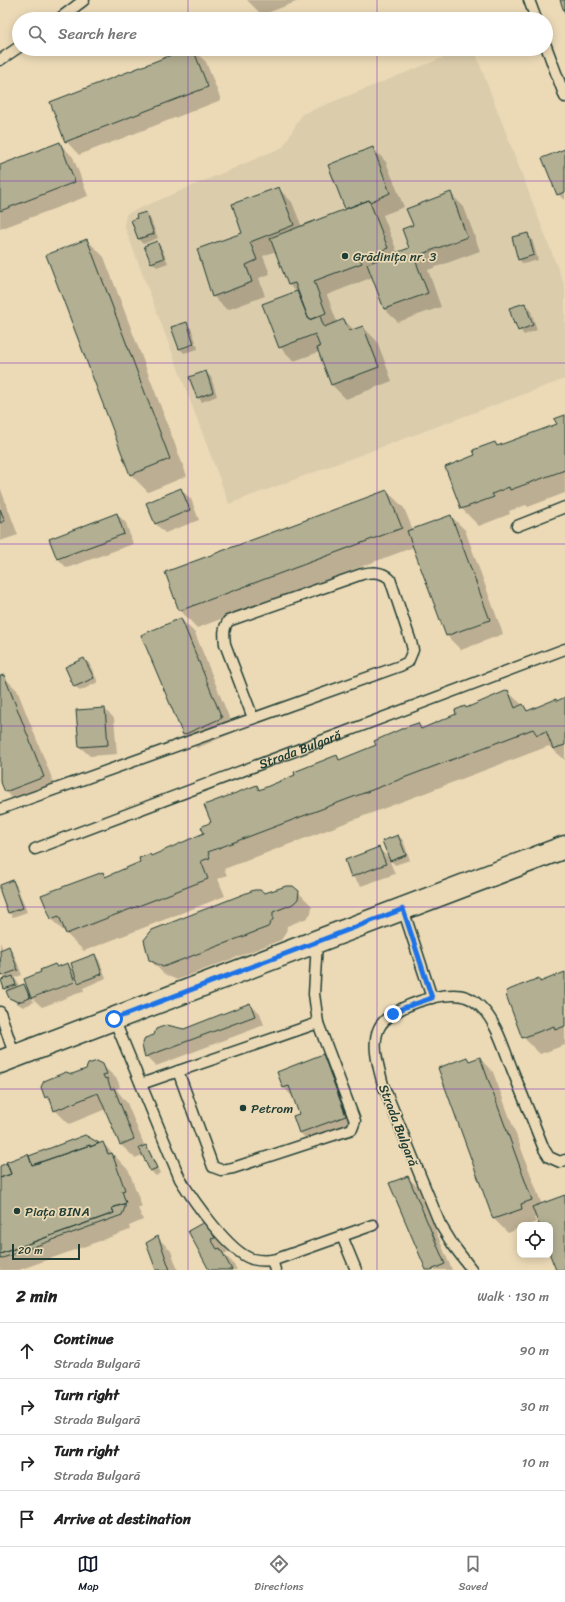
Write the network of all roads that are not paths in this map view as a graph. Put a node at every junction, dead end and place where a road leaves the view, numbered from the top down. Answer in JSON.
{"nodes":[{"id":1,"x":84,"y":0,"type":"edge"},
{"id":2,"x":528,"y":0,"type":"edge"},
{"id":3,"x":68,"y":12,"type":"edge"},
{"id":4,"x":533,"y":12,"type":"edge"},
{"id":5,"x":12,"y":52,"type":"edge"},
{"id":6,"x":550,"y":56,"type":"edge"},
{"id":7,"x":0,"y":60,"type":"edge"},
{"id":8,"x":565,"y":97,"type":"edge"},
{"id":9,"x":565,"y":507,"type":"edge"},
{"id":10,"x":517,"y":526,"type":"dead end"},
{"id":11,"x":565,"y":649,"type":"edge"},
{"id":12,"x":253,"y":718,"type":"junction"},
{"id":13,"x":0,"y":809,"type":"edge"},
{"id":14,"x":565,"y":847,"type":"edge"},
{"id":15,"x":35,"y":849,"type":"dead end"},
{"id":16,"x":403,"y":909,"type":"junction"},
{"id":17,"x":317,"y":942,"type":"junction"},
{"id":18,"x":432,"y":998,"type":"junction"},
{"id":19,"x":0,"y":1012,"type":"edge"},
{"id":20,"x":114,"y":1019,"type":"junction"},
{"id":21,"x":318,"y":1023,"type":"junction"},
{"id":22,"x":8,"y":1060,"type":"edge"},
{"id":23,"x":178,"y":1071,"type":"junction"},
{"id":24,"x":141,"y":1084,"type":"junction"},
{"id":25,"x":565,"y":1160,"type":"edge"},
{"id":26,"x":373,"y":1225,"type":"dead end"},
{"id":27,"x":342,"y":1236,"type":"junction"},
{"id":28,"x":272,"y":1260,"type":"junction"},
{"id":29,"x":275,"y":1270,"type":"edge"},
{"id":30,"x":356,"y":1270,"type":"edge"},
{"id":31,"x":472,"y":1270,"type":"edge"}],
"edges":[{"from":1,"to":3,"type":"lane"},
{"from":2,"to":4,"type":"lane"},
{"from":5,"to":7,"type":"lane"},
{"from":6,"to":8,"type":"lane"},
{"from":9,"to":10,"type":"lane"},
{"from":11,"to":15,"type":"lane","name":"Strada Bulgară"},
{"from":12,"to":12,"type":"lane"},
{"from":12,"to":13,"type":"lane"},
{"from":14,"to":16,"type":"street"},
{"from":16,"to":17,"type":"street"},
{"from":16,"to":18,"type":"lane"},
{"from":17,"to":20,"type":"street"},
{"from":17,"to":21,"type":"lane"},
{"from":18,"to":25,"type":"lane","name":"Strada Bulgară"},
{"from":18,"to":31,"type":"lane","name":"Strada Bulgară"},
{"from":19,"to":22,"type":"lane"},
{"from":20,"to":22,"type":"street"},
{"from":20,"to":24,"type":"lane"},
{"from":21,"to":23,"type":"lane"},
{"from":21,"to":23,"type":"lane"},
{"from":23,"to":24,"type":"lane"},
{"from":24,"to":28,"type":"lane"},
{"from":26,"to":27,"type":"lane"},
{"from":27,"to":28,"type":"lane"},
{"from":27,"to":30,"type":"lane"},
{"from":28,"to":29,"type":"lane"}]}
